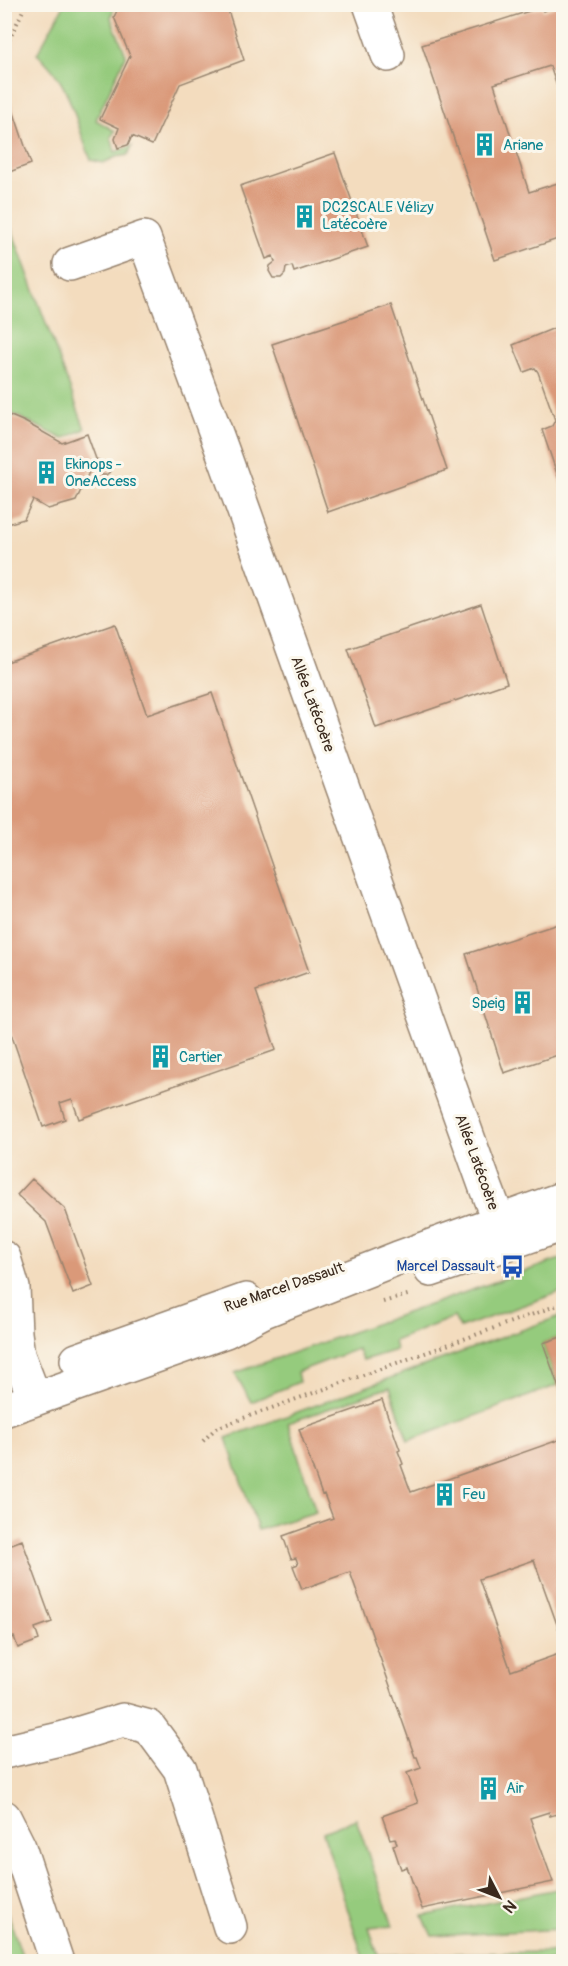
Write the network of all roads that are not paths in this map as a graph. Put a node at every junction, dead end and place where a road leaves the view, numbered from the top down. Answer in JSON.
{"nodes":[{"id":1,"x":370,"y":4,"type":"edge"},
{"id":2,"x":388,"y":55,"type":"dead end"},
{"id":3,"x":70,"y":264,"type":"dead end"},
{"id":4,"x":564,"y":1185,"type":"edge"},
{"id":5,"x":564,"y":1198,"type":"edge"},
{"id":6,"x":564,"y":1224,"type":"edge"},
{"id":7,"x":500,"y":1225,"type":"junction"},
{"id":8,"x":4,"y":1258,"type":"edge"},
{"id":9,"x":22,"y":1389,"type":"edge"},
{"id":10,"x":4,"y":1410,"type":"edge"},
{"id":11,"x":4,"y":1752,"type":"edge"},
{"id":12,"x":4,"y":1817,"type":"edge"},
{"id":13,"x":230,"y":1927,"type":"dead end"},
{"id":14,"x":57,"y":1962,"type":"edge"}],
"edges":[{"from":1,"to":2,"type":"street"},
{"from":3,"to":7,"type":"street","name":"Allée Latécoère"},
{"from":4,"to":7,"type":"street","name":"Rue Marcel Dassault"},
{"from":5,"to":7,"type":"street","name":"Rue Marcel Dassault"},
{"from":6,"to":7,"type":"street","name":"Rue Marcel Dassault"},
{"from":7,"to":9,"type":"street","name":"Rue Marcel Dassault"},
{"from":7,"to":9,"type":"street","name":"Rue Marcel Dassault"},
{"from":8,"to":9,"type":"street"},
{"from":9,"to":10,"type":"street","name":"Rue Marcel Dassault"},
{"from":11,"to":13,"type":"street"},
{"from":12,"to":14,"type":"street"}]}
